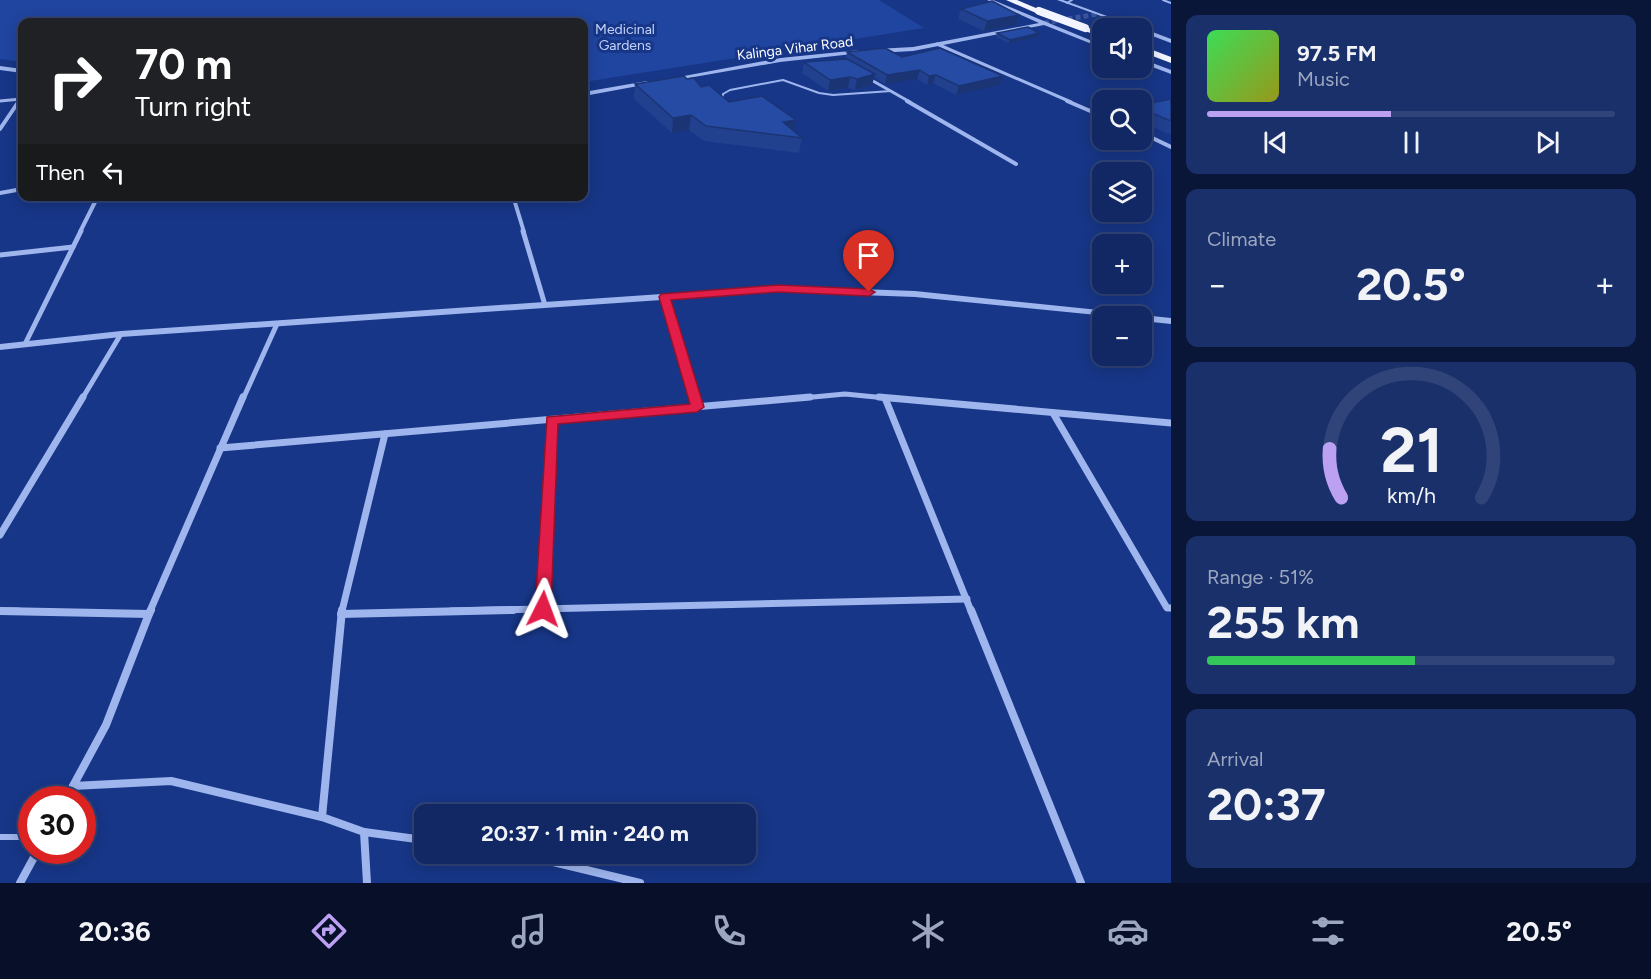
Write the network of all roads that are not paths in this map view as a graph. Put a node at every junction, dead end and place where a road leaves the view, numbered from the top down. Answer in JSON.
{"nodes":[{"id":1,"x":989,"y":0,"type":"edge"},
{"id":2,"x":1010,"y":0,"type":"edge"},
{"id":3,"x":1029,"y":0,"type":"edge"},
{"id":4,"x":1059,"y":0,"type":"edge"},
{"id":5,"x":1163,"y":0,"type":"edge"},
{"id":6,"x":1070,"y":1,"type":"edge"},
{"id":7,"x":1171,"y":3,"type":"edge"},
{"id":8,"x":1112,"y":18,"type":"edge"},
{"id":9,"x":1044,"y":23,"type":"junction"},
{"id":10,"x":1092,"y":24,"type":"edge"},
{"id":11,"x":1092,"y":31,"type":"edge"},
{"id":12,"x":1152,"y":34,"type":"edge"},
{"id":13,"x":1171,"y":41,"type":"edge"},
{"id":14,"x":1092,"y":43,"type":"edge"},
{"id":15,"x":937,"y":44,"type":"junction"},
{"id":16,"x":1152,"y":46,"type":"edge"},
{"id":17,"x":1152,"y":53,"type":"edge"},
{"id":18,"x":1171,"y":53,"type":"edge"},
{"id":19,"x":827,"y":54,"type":"junction"},
{"id":20,"x":835,"y":59,"type":"edge"},
{"id":21,"x":1171,"y":60,"type":"edge"},
{"id":22,"x":1152,"y":65,"type":"edge"},
{"id":23,"x":0,"y":68,"type":"edge"},
{"id":24,"x":18,"y":70,"type":"edge"},
{"id":25,"x":1171,"y":72,"type":"edge"},
{"id":26,"x":859,"y":73,"type":"edge"},
{"id":27,"x":664,"y":80,"type":"edge"},
{"id":28,"x":653,"y":82,"type":"edge"},
{"id":29,"x":891,"y":91,"type":"junction"},
{"id":30,"x":588,"y":93,"type":"edge"},
{"id":31,"x":18,"y":99,"type":"edge"},
{"id":32,"x":0,"y":101,"type":"edge"},
{"id":33,"x":18,"y":104,"type":"edge"},
{"id":34,"x":726,"y":105,"type":"edge"},
{"id":35,"x":1092,"y":112,"type":"edge"},
{"id":36,"x":0,"y":129,"type":"edge"},
{"id":37,"x":1152,"y":137,"type":"edge"},
{"id":38,"x":1171,"y":147,"type":"edge"},
{"id":39,"x":1016,"y":164,"type":"dead end"},
{"id":40,"x":18,"y":190,"type":"edge"},
{"id":41,"x":0,"y":193,"type":"edge"},
{"id":42,"x":96,"y":201,"type":"edge"},
{"id":43,"x":514,"y":201,"type":"edge"},
{"id":44,"x":73,"y":247,"type":"junction"},
{"id":45,"x":0,"y":255,"type":"edge"},
{"id":46,"x":665,"y":297,"type":"junction"},
{"id":47,"x":545,"y":305,"type":"junction"},
{"id":48,"x":1092,"y":312,"type":"edge"},
{"id":49,"x":1152,"y":319,"type":"edge"},
{"id":50,"x":1171,"y":321,"type":"edge"},
{"id":51,"x":278,"y":324,"type":"junction"},
{"id":52,"x":121,"y":334,"type":"junction"},
{"id":53,"x":25,"y":344,"type":"junction"},
{"id":54,"x":0,"y":347,"type":"edge"},
{"id":55,"x":885,"y":398,"type":"junction"},
{"id":56,"x":697,"y":407,"type":"junction"},
{"id":57,"x":1053,"y":412,"type":"junction"},
{"id":58,"x":552,"y":420,"type":"junction"},
{"id":59,"x":1171,"y":423,"type":"edge"},
{"id":60,"x":385,"y":434,"type":"junction"},
{"id":61,"x":220,"y":448,"type":"junction"},
{"id":62,"x":0,"y":535,"type":"edge"},
{"id":63,"x":967,"y":599,"type":"junction"},
{"id":64,"x":543,"y":609,"type":"junction"},
{"id":65,"x":1170,"y":610,"type":"edge"},
{"id":66,"x":0,"y":611,"type":"edge"},
{"id":67,"x":148,"y":614,"type":"junction"},
{"id":68,"x":341,"y":614,"type":"junction"},
{"id":69,"x":73,"y":786,"type":"joint"},
{"id":70,"x":322,"y":817,"type":"junction"},
{"id":71,"x":364,"y":832,"type":"junction"},
{"id":72,"x":0,"y":837,"type":"edge"},
{"id":73,"x":18,"y":837,"type":"edge"},
{"id":74,"x":414,"y":839,"type":"edge"},
{"id":75,"x":30,"y":864,"type":"edge"},
{"id":76,"x":561,"y":864,"type":"edge"},
{"id":77,"x":20,"y":883,"type":"edge"},
{"id":78,"x":367,"y":883,"type":"edge"},
{"id":79,"x":640,"y":883,"type":"edge"},
{"id":80,"x":1081,"y":883,"type":"edge"}],
"edges":[{"from":1,"to":9,"type":"street"},
{"from":2,"to":11,"type":"highway","bridge":true},
{"from":3,"to":10,"type":"highway"},
{"from":4,"to":6,"type":"street"},
{"from":5,"to":7,"type":"lane"},
{"from":6,"to":8,"type":"street"},
{"from":9,"to":14,"type":"street"},
{"from":9,"to":15,"type":"street","name":"Kalinga Vihar Road"},
{"from":12,"to":13,"type":"street"},
{"from":15,"to":19,"type":"street","name":"Kalinga Vihar Road"},
{"from":15,"to":35,"type":"street"},
{"from":16,"to":18,"type":"highway"},
{"from":17,"to":21,"type":"highway"},
{"from":19,"to":20,"type":"street"},
{"from":19,"to":27,"type":"street","name":"Kalinga Vihar Road"},
{"from":22,"to":25,"type":"street"},
{"from":23,"to":24,"type":"street"},
{"from":26,"to":29,"type":"street"},
{"from":28,"to":30,"type":"street"},
{"from":29,"to":34,"type":"lane"},
{"from":29,"to":39,"type":"street"},
{"from":31,"to":32,"type":"street"},
{"from":33,"to":36,"type":"street"},
{"from":37,"to":38,"type":"street"},
{"from":40,"to":41,"type":"street"},
{"from":42,"to":44,"type":"street"},
{"from":43,"to":47,"type":"street"},
{"from":44,"to":45,"type":"street"},
{"from":44,"to":53,"type":"street"},
{"from":46,"to":47,"type":"street"},
{"from":46,"to":48,"type":"street"},
{"from":46,"to":56,"type":"street"},
{"from":47,"to":51,"type":"street"},
{"from":49,"to":50,"type":"street"},
{"from":51,"to":52,"type":"street"},
{"from":51,"to":61,"type":"street"},
{"from":52,"to":53,"type":"street"},
{"from":52,"to":62,"type":"street"},
{"from":53,"to":54,"type":"street"},
{"from":55,"to":56,"type":"street"},
{"from":55,"to":57,"type":"street"},
{"from":55,"to":63,"type":"street"},
{"from":56,"to":58,"type":"street"},
{"from":57,"to":59,"type":"street"},
{"from":57,"to":65,"type":"street"},
{"from":58,"to":60,"type":"street"},
{"from":58,"to":64,"type":"street"},
{"from":60,"to":61,"type":"street"},
{"from":60,"to":68,"type":"street"},
{"from":61,"to":67,"type":"street"},
{"from":63,"to":64,"type":"street"},
{"from":63,"to":80,"type":"street"},
{"from":64,"to":68,"type":"street"},
{"from":66,"to":67,"type":"street"},
{"from":67,"to":69,"type":"street"},
{"from":68,"to":70,"type":"street"},
{"from":69,"to":70,"type":"street"},
{"from":70,"to":71,"type":"street"},
{"from":71,"to":74,"type":"street"},
{"from":71,"to":78,"type":"street"},
{"from":72,"to":73,"type":"lane"},
{"from":75,"to":77,"type":"street"},
{"from":76,"to":79,"type":"street"}]}
